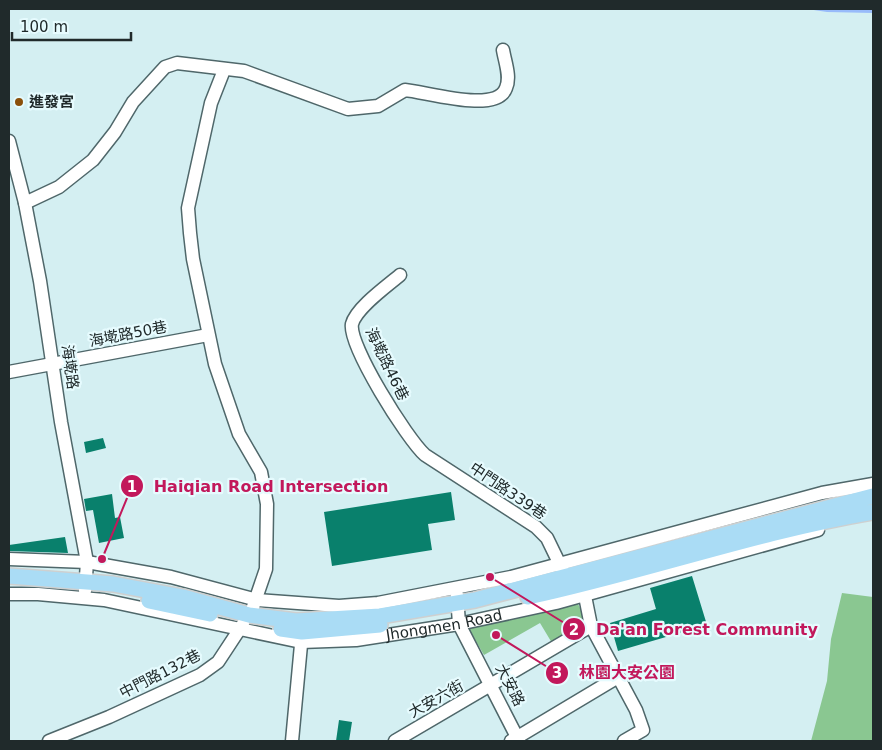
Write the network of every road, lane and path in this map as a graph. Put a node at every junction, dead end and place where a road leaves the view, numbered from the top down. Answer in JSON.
{"nodes":[{"id":1,"x":503,"y":50,"type":"dead end"},
{"id":2,"x":224,"y":70,"type":"junction"},
{"id":3,"x":9,"y":141,"type":"edge"},
{"id":4,"x":25,"y":203,"type":"junction"},
{"id":5,"x":400,"y":275,"type":"dead end"},
{"id":6,"x":208,"y":335,"type":"junction"},
{"id":7,"x":53,"y":364,"type":"junction"},
{"id":8,"x":9,"y":372,"type":"edge"},
{"id":9,"x":400,"y":426,"type":"joint"},
{"id":10,"x":873,"y":484,"type":"edge"},
{"id":11,"x":873,"y":496,"type":"edge"},
{"id":12,"x":873,"y":512,"type":"edge"},
{"id":13,"x":764,"y":517,"type":"junction"},
{"id":14,"x":873,"y":519,"type":"edge"},
{"id":15,"x":731,"y":538,"type":"junction"},
{"id":16,"x":9,"y":559,"type":"edge"},
{"id":17,"x":87,"y":562,"type":"junction"},
{"id":18,"x":9,"y":576,"type":"edge"},
{"id":19,"x":571,"y":581,"type":"junction"},
{"id":20,"x":9,"y":586,"type":"edge"},
{"id":21,"x":85,"y":590,"type":"junction"},
{"id":22,"x":9,"y":594,"type":"edge"},
{"id":23,"x":257,"y":600,"type":"junction"},
{"id":24,"x":457,"y":607,"type":"junction"},
{"id":25,"x":244,"y":622,"type":"junction"},
{"id":26,"x":591,"y":626,"type":"junction"},
{"id":27,"x":302,"y":637,"type":"junction"},
{"id":28,"x":618,"y":677,"type":"junction"},
{"id":29,"x":493,"y":686,"type":"junction"},
{"id":30,"x":516,"y":740,"type":"edge"},
{"id":31,"x":49,"y":741,"type":"edge"},
{"id":32,"x":292,"y":741,"type":"edge"},
{"id":33,"x":395,"y":741,"type":"edge"},
{"id":34,"x":624,"y":741,"type":"edge"}],
"edges":[{"from":1,"to":2,"type":"street"},
{"from":2,"to":4,"type":"street"},
{"from":2,"to":6,"type":"street","name":"中門路132巷"},
{"from":3,"to":4,"type":"street","name":"海墘路"},
{"from":4,"to":7,"type":"street","name":"海墘路"},
{"from":5,"to":9,"type":"street","name":"海墘路46巷"},
{"from":6,"to":7,"type":"street","name":"海墘路50巷"},
{"from":6,"to":23,"type":"street","name":"中門路132巷"},
{"from":7,"to":8,"type":"street","name":"海墘路50巷"},
{"from":7,"to":17,"type":"street","name":"海墘路"},
{"from":9,"to":19,"type":"street","name":"中門路339巷"},
{"from":10,"to":13,"type":"street","name":"Jhongmen Road"},
{"from":11,"to":13,"type":"main road","name":"Jhongmen Road"},
{"from":12,"to":15,"type":"main road","name":"Jhongmen Road"},
{"from":13,"to":15,"type":"main road","name":"Jhongmen Road"},
{"from":14,"to":15,"type":"street","name":"Jhongmen Road"},
{"from":15,"to":19,"type":"main road","name":"Jhongmen Road"},
{"from":15,"to":19,"type":"street","name":"Jhongmen Road"},
{"from":16,"to":17,"type":"street","name":"Jhongmen Road"},
{"from":17,"to":21,"type":"street","name":"海墘路"},
{"from":17,"to":23,"type":"street","name":"Jhongmen Road"},
{"from":18,"to":21,"type":"main road","name":"Jhongmen Road"},
{"from":19,"to":24,"type":"main road","name":"Jhongmen Road"},
{"from":19,"to":24,"type":"street","name":"Jhongmen Road"},
{"from":19,"to":26,"type":"street","name":"中門路339巷"},
{"from":20,"to":21,"type":"main road","name":"Jhongmen Road"},
{"from":21,"to":22,"type":"street","name":"Jhongmen Road"},
{"from":21,"to":25,"type":"main road","name":"Jhongmen Road"},
{"from":23,"to":24,"type":"street","name":"Jhongmen Road"},
{"from":23,"to":25,"type":"street","name":"中門路132巷"},
{"from":24,"to":25,"type":"main road","name":"Jhongmen Road"},
{"from":24,"to":27,"type":"main road","name":"Jhongmen Road"},
{"from":24,"to":29,"type":"street","name":"大安路"},
{"from":25,"to":27,"type":"main road","name":"Jhongmen Road"},
{"from":25,"to":31,"type":"street","name":"中門路132巷"},
{"from":26,"to":28,"type":"street","name":"中門路339巷"},
{"from":26,"to":29,"type":"street","name":"大安六街"},
{"from":27,"to":32,"type":"street"},
{"from":28,"to":30,"type":"street"},
{"from":28,"to":34,"type":"street","name":"中門路339巷"},
{"from":29,"to":30,"type":"street","name":"大安路"},
{"from":29,"to":33,"type":"street","name":"大安六街"}]}
